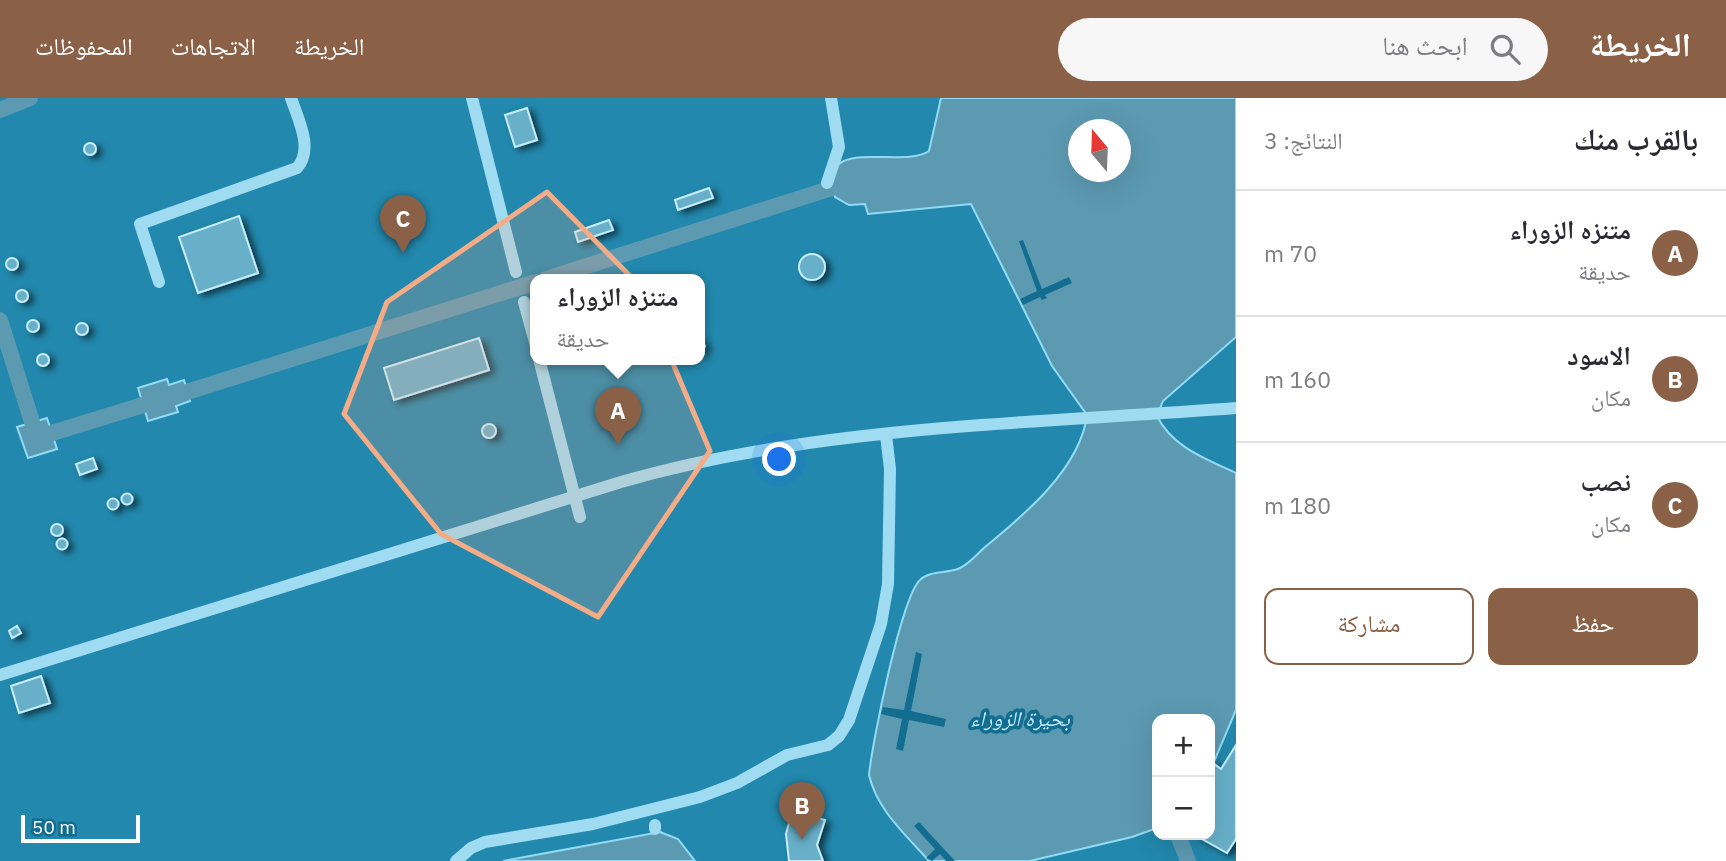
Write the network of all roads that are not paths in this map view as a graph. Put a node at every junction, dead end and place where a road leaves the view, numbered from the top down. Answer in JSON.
{"nodes":[{"id":1,"x":291,"y":98,"type":"edge"},
{"id":2,"x":472,"y":98,"type":"edge"},
{"id":3,"x":831,"y":98,"type":"edge"},
{"id":4,"x":827,"y":183,"type":"dead end"},
{"id":5,"x":516,"y":272,"type":"dead end"},
{"id":6,"x":159,"y":282,"type":"dead end"},
{"id":7,"x":524,"y":302,"type":"dead end"},
{"id":8,"x":530,"y":324,"type":"edge"},
{"id":9,"x":541,"y":365,"type":"edge"},
{"id":10,"x":1236,"y":408,"type":"edge"},
{"id":11,"x":886,"y":435,"type":"junction"},
{"id":12,"x":574,"y":497,"type":"junction"},
{"id":13,"x":580,"y":517,"type":"dead end"},
{"id":14,"x":0,"y":675,"type":"edge"},
{"id":15,"x":456,"y":861,"type":"edge"}],
"edges":[{"from":1,"to":6,"type":"street"},
{"from":2,"to":5,"type":"street"},
{"from":3,"to":4,"type":"street"},
{"from":7,"to":8,"type":"street"},
{"from":9,"to":12,"type":"street"},
{"from":10,"to":11,"type":"street"},
{"from":11,"to":12,"type":"street"},
{"from":11,"to":15,"type":"street"},
{"from":12,"to":13,"type":"street"},
{"from":12,"to":14,"type":"street"}]}
